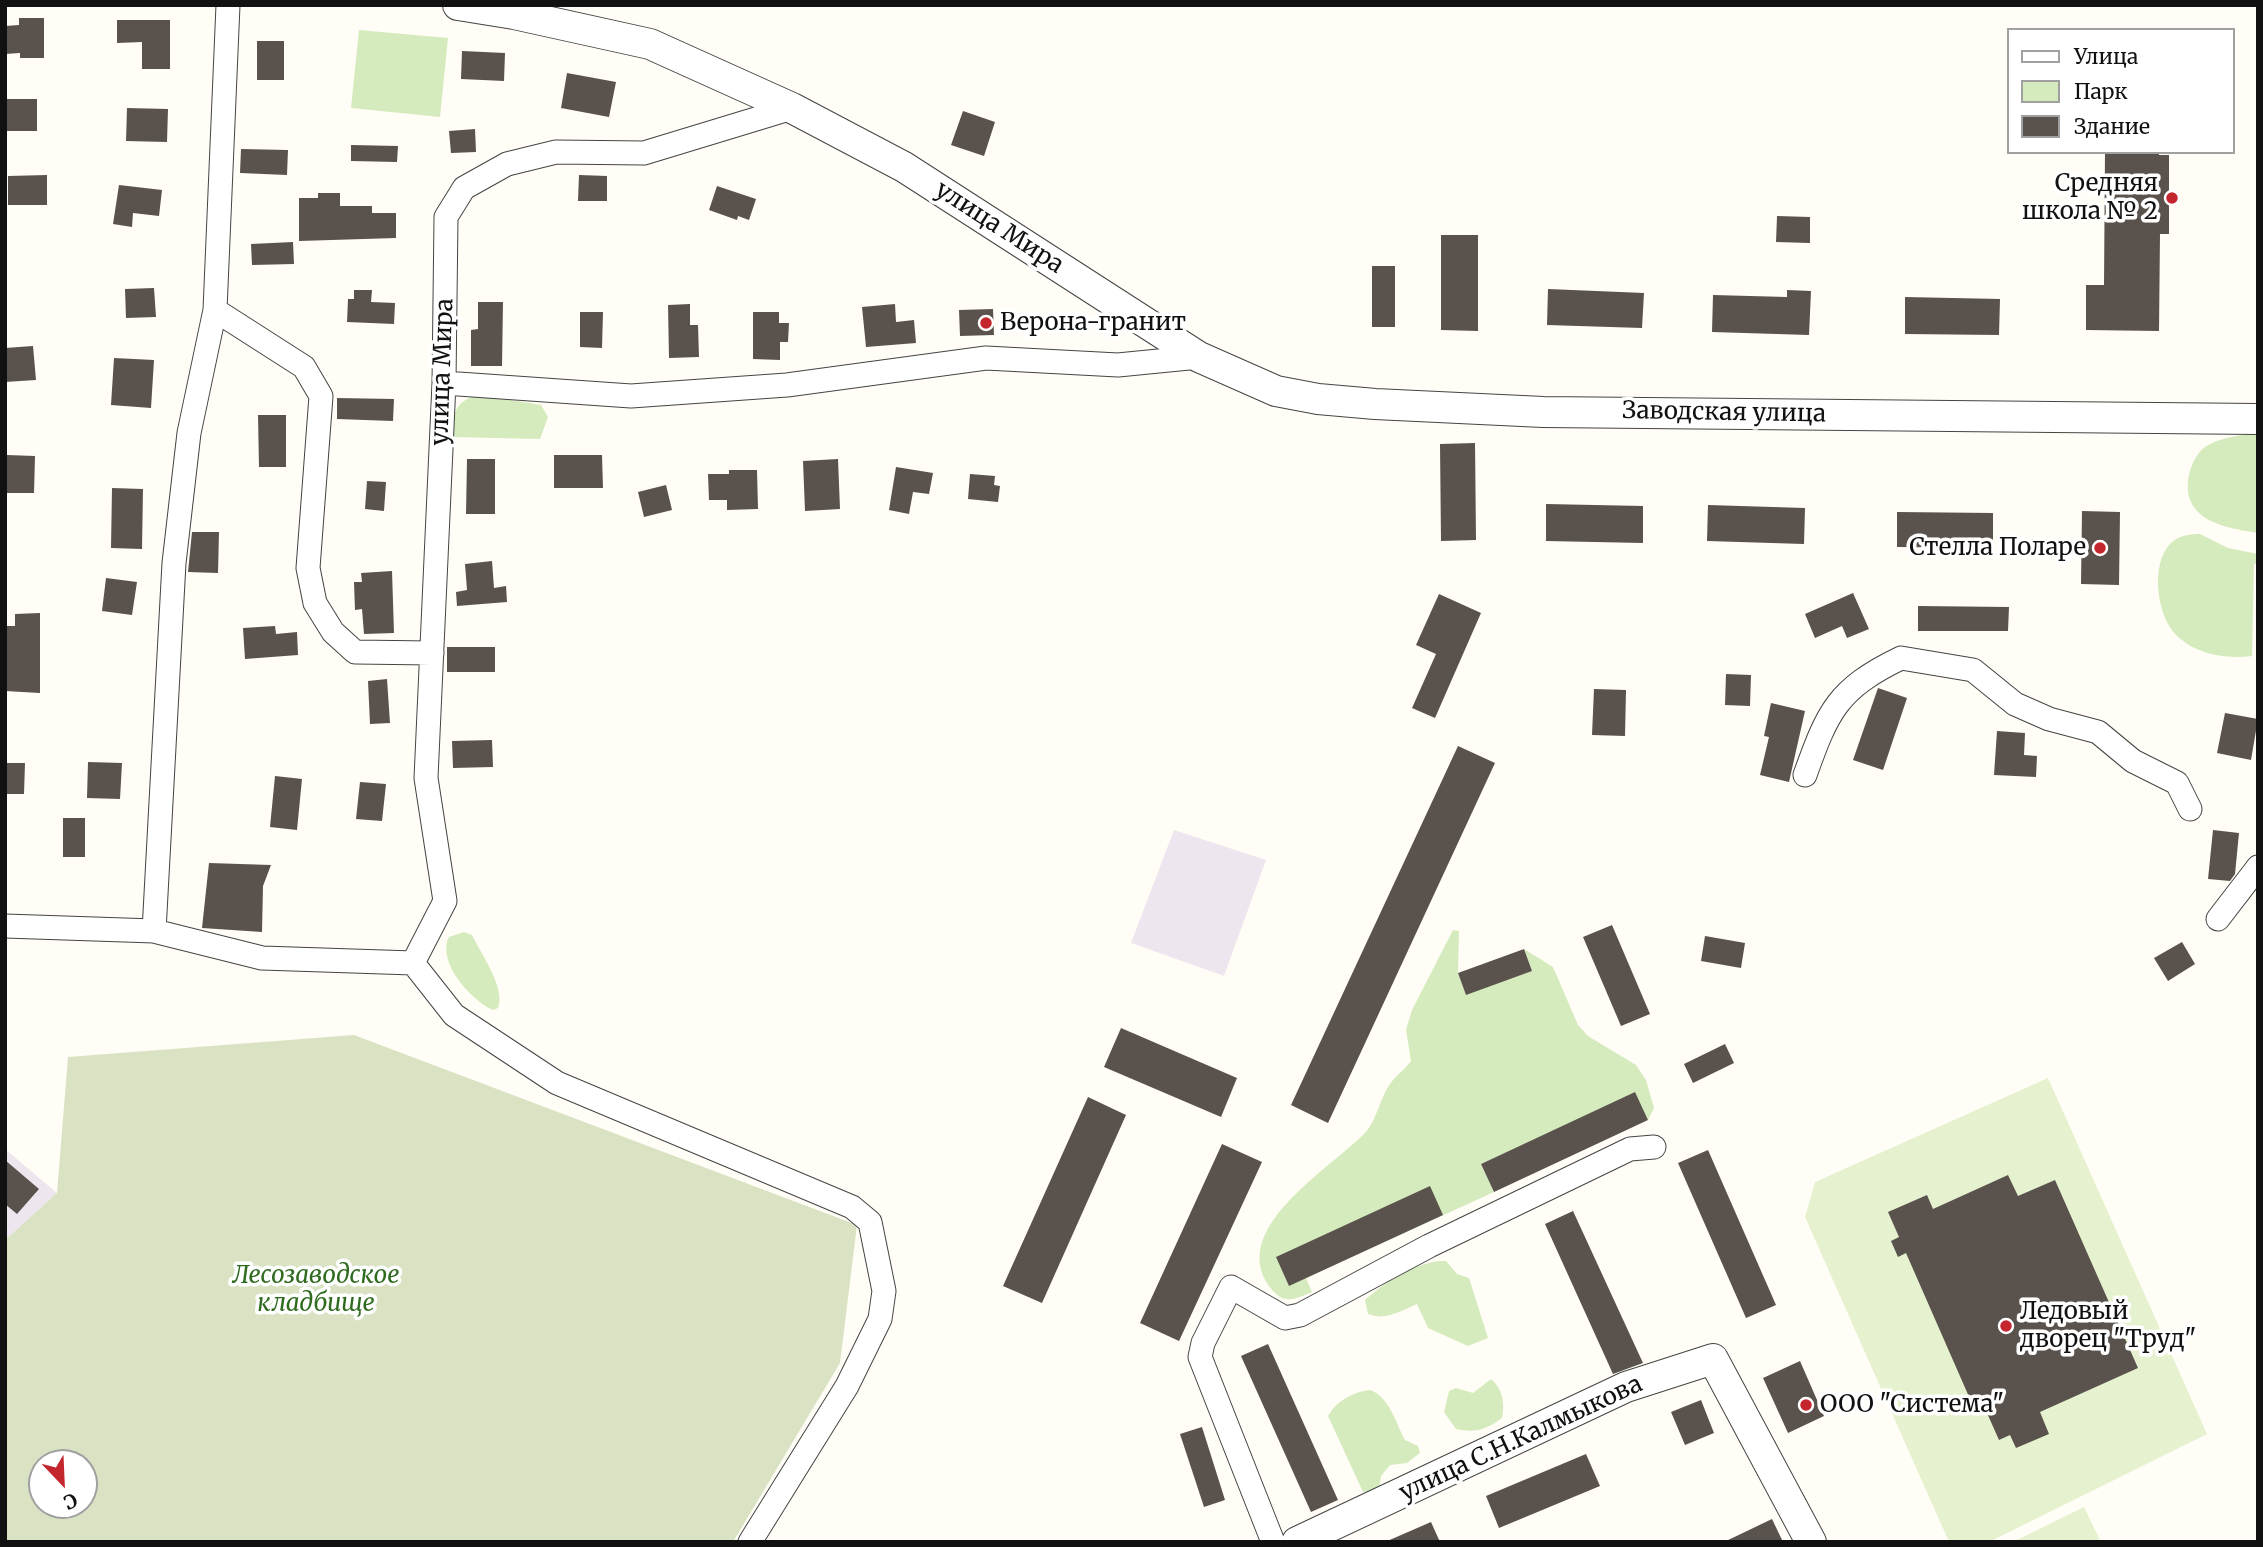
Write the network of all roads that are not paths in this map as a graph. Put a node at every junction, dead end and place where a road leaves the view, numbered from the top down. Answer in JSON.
{"nodes":[{"id":1,"x":228,"y":5,"type":"edge"},
{"id":2,"x":458,"y":5,"type":"edge"},
{"id":3,"x":792,"y":108,"type":"junction"},
{"id":4,"x":215,"y":310,"type":"junction"},
{"id":5,"x":1199,"y":357,"type":"junction"},
{"id":6,"x":444,"y":383,"type":"junction"},
{"id":7,"x":2258,"y":419,"type":"edge"},
{"id":8,"x":432,"y":653,"type":"junction"},
{"id":9,"x":1805,"y":775,"type":"dead end"},
{"id":10,"x":2190,"y":809,"type":"dead end"},
{"id":11,"x":2258,"y":867,"type":"edge"},
{"id":12,"x":2217,"y":919,"type":"dead end"},
{"id":13,"x":5,"y":926,"type":"edge"},
{"id":14,"x":154,"y":931,"type":"junction"},
{"id":15,"x":413,"y":962,"type":"junction"},
{"id":16,"x":1654,"y":1147,"type":"dead end"},
{"id":17,"x":750,"y":1542,"type":"edge"},
{"id":18,"x":1273,"y":1542,"type":"edge"},
{"id":19,"x":1297,"y":1542,"type":"edge"},
{"id":20,"x":1811,"y":1542,"type":"edge"}],
"edges":[{"from":1,"to":4,"type":"street"},
{"from":2,"to":3,"type":"street","name":"улица Мира"},
{"from":3,"to":5,"type":"street","name":"улица Мира"},
{"from":3,"to":6,"type":"street","name":"улица Мира"},
{"from":4,"to":8,"type":"street"},
{"from":4,"to":14,"type":"street"},
{"from":5,"to":6,"type":"street"},
{"from":5,"to":7,"type":"street","name":"Заводская улица"},
{"from":6,"to":8,"type":"street","name":"улица Мира"},
{"from":8,"to":15,"type":"street","name":"улица Мира"},
{"from":9,"to":10,"type":"street"},
{"from":11,"to":12,"type":"street"},
{"from":13,"to":14,"type":"street"},
{"from":14,"to":15,"type":"street"},
{"from":15,"to":17,"type":"street"},
{"from":16,"to":18,"type":"street"},
{"from":19,"to":20,"type":"street","name":"улица С.Н.Калмыкова"}]}
